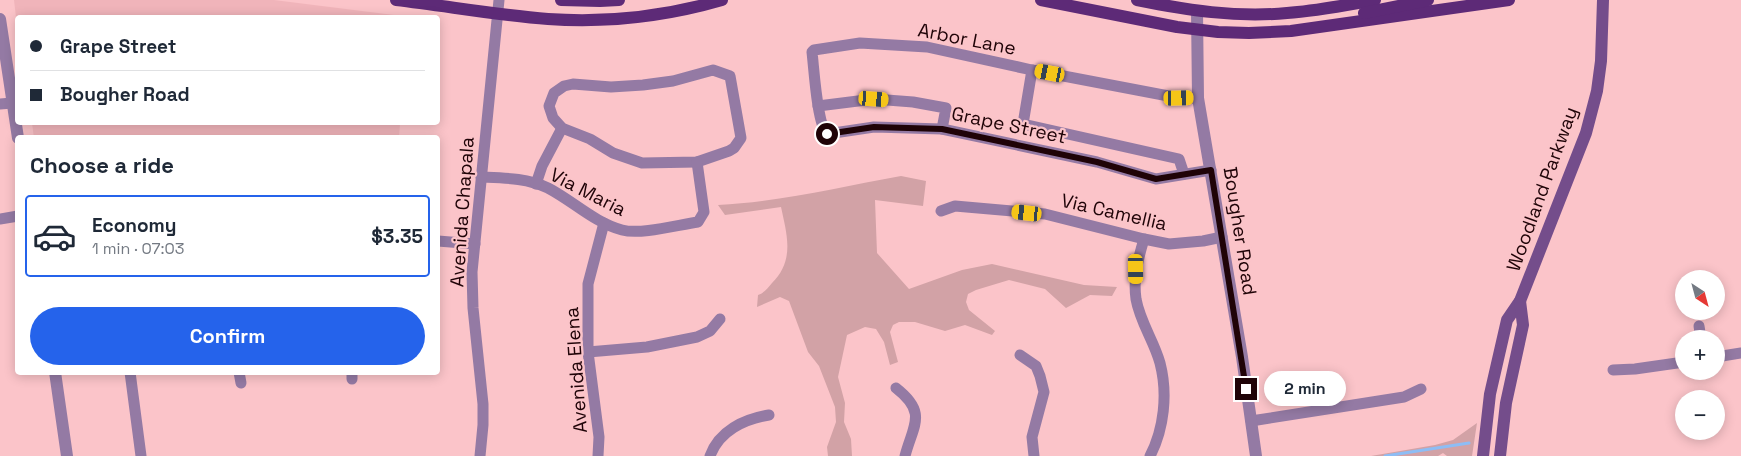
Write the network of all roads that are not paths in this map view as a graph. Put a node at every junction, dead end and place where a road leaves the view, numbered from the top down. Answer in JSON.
{"nodes":[{"id":1,"x":396,"y":0,"type":"edge"},
{"id":2,"x":498,"y":0,"type":"edge"},
{"id":3,"x":561,"y":0,"type":"edge"},
{"id":4,"x":619,"y":0,"type":"edge"},
{"id":5,"x":722,"y":0,"type":"edge"},
{"id":6,"x":1041,"y":0,"type":"edge"},
{"id":7,"x":1138,"y":0,"type":"edge"},
{"id":8,"x":1375,"y":0,"type":"edge"},
{"id":9,"x":1428,"y":0,"type":"edge"},
{"id":10,"x":1509,"y":0,"type":"edge"},
{"id":11,"x":1603,"y":0,"type":"edge"},
{"id":12,"x":1197,"y":11,"type":"junction"},
{"id":13,"x":497,"y":13,"type":"junction"},
{"id":14,"x":0,"y":18,"type":"edge"},
{"id":15,"x":1329,"y":26,"type":"junction"},
{"id":16,"x":1197,"y":29,"type":"junction"},
{"id":17,"x":1032,"y":70,"type":"junction"},
{"id":18,"x":1198,"y":98,"type":"junction"},
{"id":19,"x":6,"y":104,"type":"edge"},
{"id":20,"x":818,"y":106,"type":"junction"},
{"id":21,"x":562,"y":128,"type":"junction"},
{"id":22,"x":942,"y":129,"type":"junction"},
{"id":23,"x":17,"y":135,"type":"edge"},
{"id":24,"x":697,"y":162,"type":"junction"},
{"id":25,"x":1211,"y":170,"type":"junction"},
{"id":26,"x":1184,"y":174,"type":"junction"},
{"id":27,"x":481,"y":177,"type":"junction"},
{"id":28,"x":536,"y":184,"type":"junction"},
{"id":29,"x":941,"y":211,"type":"dead end"},
{"id":30,"x":15,"y":216,"type":"edge"},
{"id":31,"x":0,"y":219,"type":"edge"},
{"id":32,"x":604,"y":223,"type":"junction"},
{"id":33,"x":1222,"y":236,"type":"junction"},
{"id":34,"x":1144,"y":239,"type":"junction"},
{"id":35,"x":440,"y":241,"type":"edge"},
{"id":36,"x":474,"y":244,"type":"junction"},
{"id":37,"x":1520,"y":301,"type":"junction"},
{"id":38,"x":720,"y":319,"type":"dead end"},
{"id":39,"x":1699,"y":326,"type":"dead end"},
{"id":40,"x":1700,"y":330,"type":"edge"},
{"id":41,"x":588,"y":352,"type":"junction"},
{"id":42,"x":1741,"y":353,"type":"edge"},
{"id":43,"x":1020,"y":355,"type":"dead end"},
{"id":44,"x":1725,"y":356,"type":"edge"},
{"id":45,"x":1675,"y":363,"type":"edge"},
{"id":46,"x":1614,"y":370,"type":"dead end"},
{"id":47,"x":55,"y":375,"type":"edge"},
{"id":48,"x":130,"y":375,"type":"edge"},
{"id":49,"x":896,"y":388,"type":"dead end"},
{"id":50,"x":1422,"y":389,"type":"dead end"},
{"id":51,"x":769,"y":415,"type":"dead end"},
{"id":52,"x":1251,"y":420,"type":"junction"},
{"id":53,"x":68,"y":456,"type":"edge"},
{"id":54,"x":141,"y":456,"type":"edge"},
{"id":55,"x":480,"y":456,"type":"edge"},
{"id":56,"x":598,"y":456,"type":"edge"},
{"id":57,"x":710,"y":456,"type":"edge"},
{"id":58,"x":905,"y":456,"type":"edge"},
{"id":59,"x":1034,"y":456,"type":"edge"},
{"id":60,"x":1150,"y":456,"type":"edge"},
{"id":61,"x":1256,"y":456,"type":"edge"},
{"id":62,"x":1483,"y":456,"type":"edge"},
{"id":63,"x":1500,"y":456,"type":"edge"}],
"edges":[{"from":1,"to":13,"type":"main road"},
{"from":2,"to":13,"type":"street","name":"Avenida Chapala"},
{"from":3,"to":4,"type":"main road"},
{"from":5,"to":13,"type":"main road"},
{"from":6,"to":16,"type":"main road"},
{"from":7,"to":12,"type":"main road"},
{"from":8,"to":12,"type":"main road"},
{"from":9,"to":15,"type":"main road"},
{"from":10,"to":15,"type":"main road"},
{"from":11,"to":37,"type":"main road","name":"Woodland Parkway"},
{"from":12,"to":16,"type":"street","name":"Bougher Road"},
{"from":13,"to":27,"type":"street","name":"Avenida Chapala"},
{"from":14,"to":19,"type":"street"},
{"from":15,"to":16,"type":"main road"},
{"from":16,"to":18,"type":"street","name":"Bougher Road"},
{"from":17,"to":18,"type":"street","name":"Arbor Lane"},
{"from":17,"to":20,"type":"street","name":"Arbor Lane"},
{"from":17,"to":26,"type":"street"},
{"from":18,"to":25,"type":"street","name":"Bougher Road"},
{"from":19,"to":23,"type":"street"},
{"from":20,"to":22,"type":"street","name":"Grape Street"},
{"from":20,"to":22,"type":"street"},
{"from":21,"to":24,"type":"street"},
{"from":21,"to":24,"type":"street"},
{"from":21,"to":28,"type":"street"},
{"from":22,"to":26,"type":"street","name":"Grape Street"},
{"from":24,"to":32,"type":"street","name":"Via Maria"},
{"from":25,"to":26,"type":"street","name":"Grape Street"},
{"from":25,"to":33,"type":"street","name":"Bougher Road"},
{"from":27,"to":28,"type":"street","name":"Via Maria"},
{"from":27,"to":36,"type":"street","name":"Avenida Chapala"},
{"from":28,"to":32,"type":"street","name":"Via Maria"},
{"from":29,"to":34,"type":"street","name":"Via Camellia"},
{"from":30,"to":31,"type":"street"},
{"from":32,"to":41,"type":"street","name":"Avenida Elena"},
{"from":33,"to":34,"type":"street","name":"Via Camellia"},
{"from":33,"to":52,"type":"street","name":"Bougher Road"},
{"from":34,"to":60,"type":"street"},
{"from":35,"to":36,"type":"street"},
{"from":36,"to":55,"type":"street","name":"Avenida Chapala"},
{"from":37,"to":62,"type":"main road","name":"Woodland Parkway"},
{"from":37,"to":63,"type":"main road","name":"Woodland Parkway"},
{"from":38,"to":41,"type":"street"},
{"from":39,"to":40,"type":"street"},
{"from":41,"to":56,"type":"street","name":"Avenida Elena"},
{"from":42,"to":44,"type":"street"},
{"from":43,"to":59,"type":"street"},
{"from":45,"to":46,"type":"street"},
{"from":47,"to":53,"type":"street"},
{"from":48,"to":54,"type":"street"},
{"from":49,"to":58,"type":"street"},
{"from":50,"to":52,"type":"street"},
{"from":51,"to":57,"type":"street"},
{"from":52,"to":61,"type":"street","name":"Bougher Road"}]}
